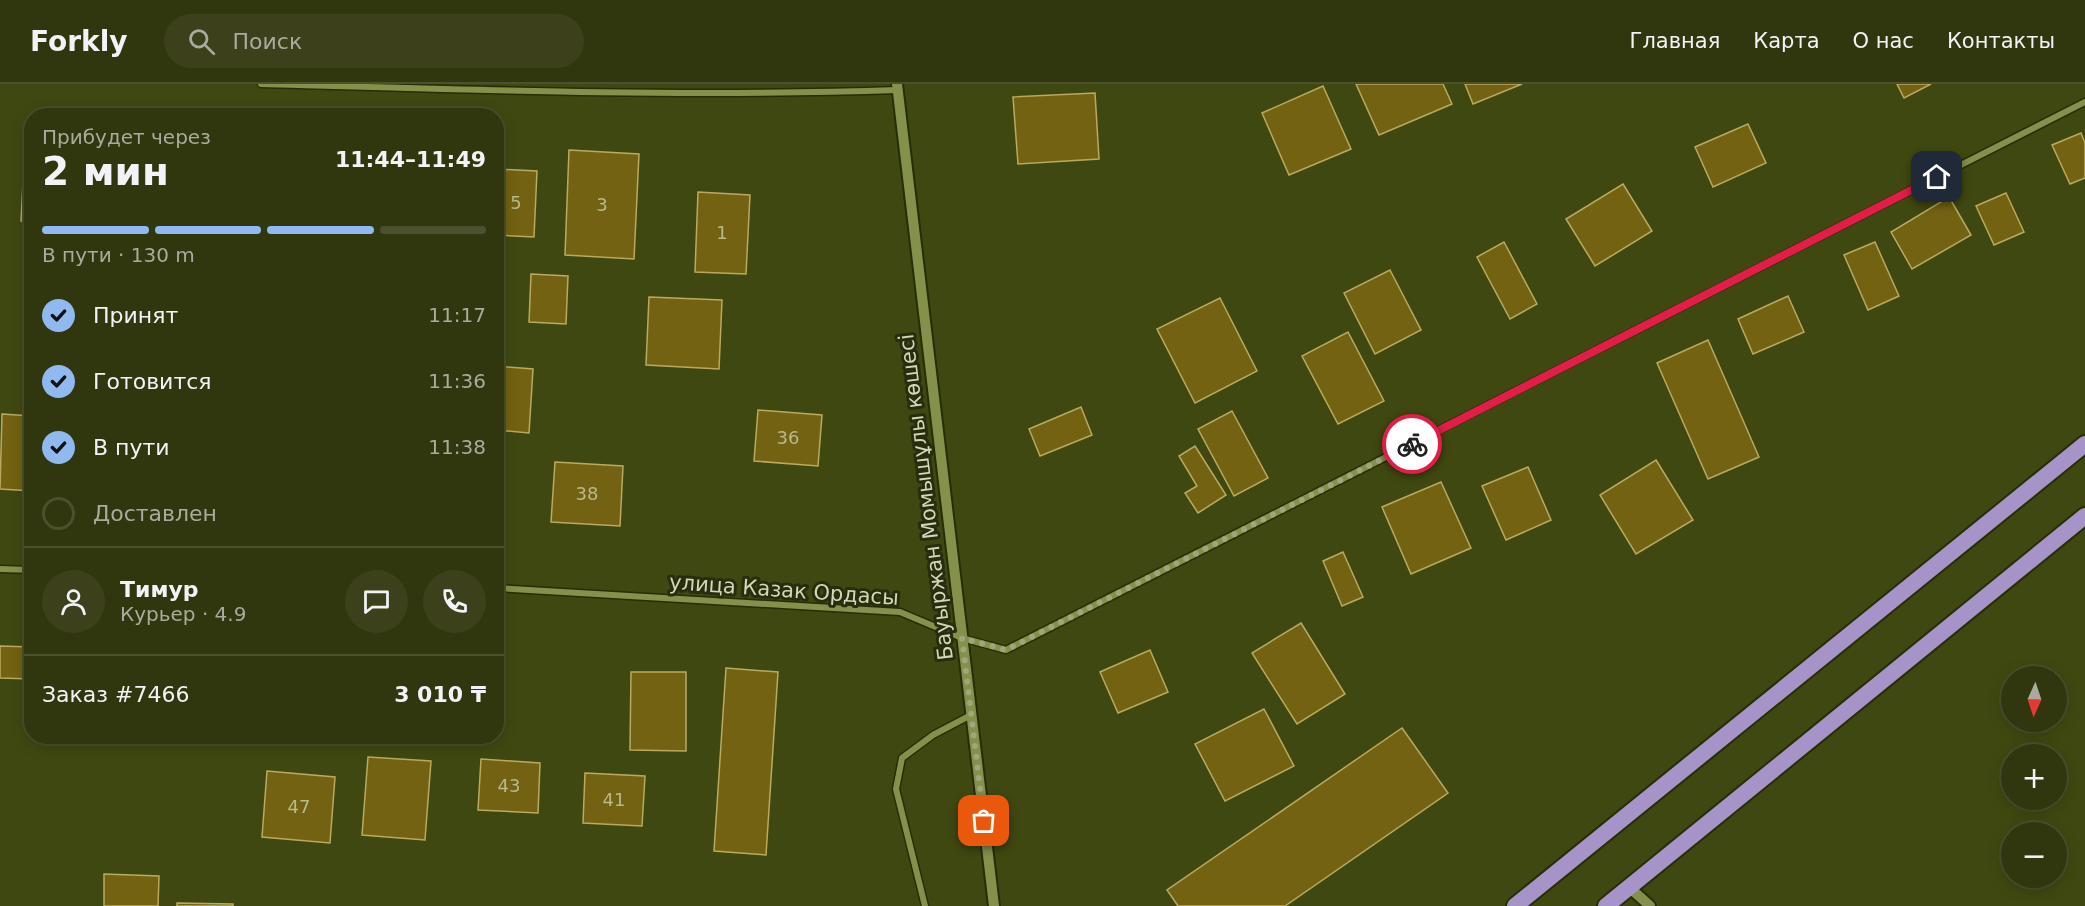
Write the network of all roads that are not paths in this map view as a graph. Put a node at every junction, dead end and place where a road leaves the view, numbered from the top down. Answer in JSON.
{"nodes":[{"id":1,"x":261,"y":84,"type":"edge"},
{"id":2,"x":897,"y":87,"type":"edge"},
{"id":3,"x":2085,"y":102,"type":"edge"},
{"id":4,"x":2085,"y":444,"type":"edge"},
{"id":5,"x":2085,"y":516,"type":"edge"},
{"id":6,"x":0,"y":569,"type":"edge"},
{"id":7,"x":24,"y":570,"type":"edge"},
{"id":8,"x":504,"y":588,"type":"edge"},
{"id":9,"x":962,"y":638,"type":"junction"},
{"id":10,"x":971,"y":715,"type":"junction"},
{"id":11,"x":1629,"y":887,"type":"junction"},
{"id":12,"x":925,"y":906,"type":"edge"},
{"id":13,"x":994,"y":906,"type":"edge"},
{"id":14,"x":1515,"y":906,"type":"edge"},
{"id":15,"x":1606,"y":906,"type":"edge"},
{"id":16,"x":1650,"y":906,"type":"edge"}],
"edges":[{"from":1,"to":2,"type":"street"},
{"from":2,"to":9,"type":"street","name":"Бауыржан Момышұлы көшесі"},
{"from":3,"to":9,"type":"street","name":"улица Казак Ордасы"},
{"from":4,"to":14,"type":"highway"},
{"from":5,"to":11,"type":"highway"},
{"from":6,"to":7,"type":"street"},
{"from":8,"to":9,"type":"street","name":"улица Казак Ордасы"},
{"from":9,"to":10,"type":"street","name":"Бауыржан Момышұлы көшесі"},
{"from":10,"to":12,"type":"street"},
{"from":10,"to":13,"type":"street","name":"Бауыржан Момышұлы көшесі"},
{"from":11,"to":15,"type":"highway"},
{"from":11,"to":16,"type":"street"}]}
